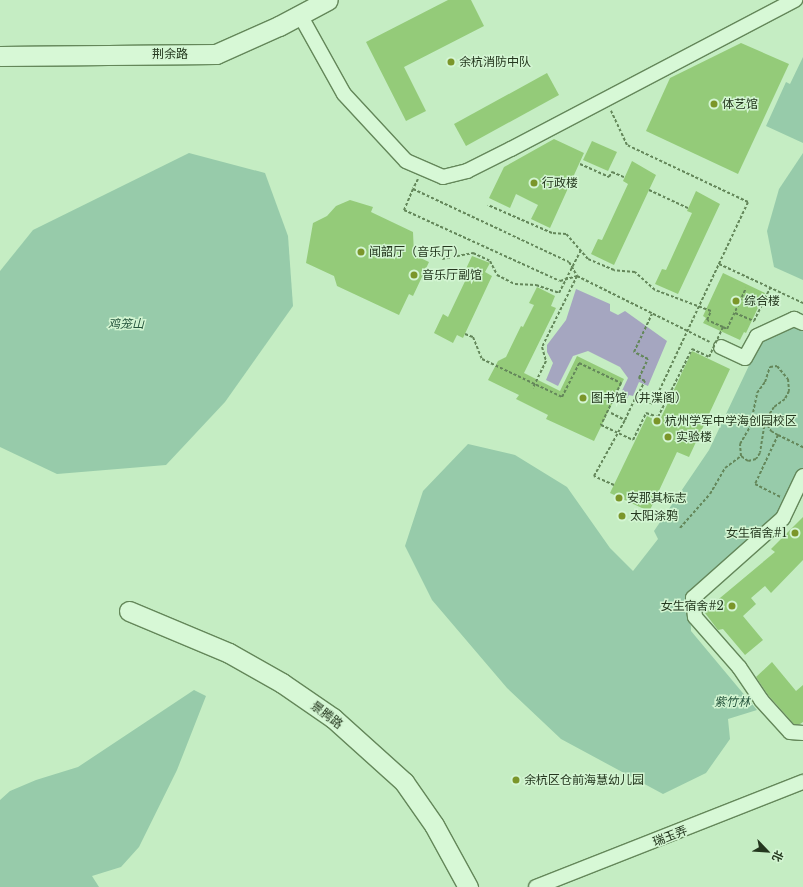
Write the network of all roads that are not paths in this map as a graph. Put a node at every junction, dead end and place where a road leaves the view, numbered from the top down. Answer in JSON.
{"nodes":[{"id":1,"x":328,"y":0,"type":"edge"},
{"id":2,"x":795,"y":0,"type":"edge"},
{"id":3,"x":300,"y":15,"type":"junction"},
{"id":4,"x":0,"y":56,"type":"edge"},
{"id":5,"x":803,"y":323,"type":"edge"},
{"id":6,"x":721,"y":347,"type":"road end"},
{"id":7,"x":803,"y":476,"type":"edge"},
{"id":8,"x":129,"y":611,"type":"dead end"},
{"id":9,"x":803,"y":732,"type":"edge"},
{"id":10,"x":803,"y":782,"type":"edge"},
{"id":11,"x":468,"y":887,"type":"edge"},
{"id":12,"x":536,"y":887,"type":"edge"}],
"edges":[{"from":1,"to":3,"type":"street","name":"荆余路"},
{"from":2,"to":3,"type":"street"},
{"from":3,"to":4,"type":"street","name":"荆余路"},
{"from":5,"to":6,"type":"street"},
{"from":7,"to":9,"type":"street"},
{"from":8,"to":11,"type":"street","name":"景腾路"},
{"from":10,"to":12,"type":"street","name":"瑞玉弄"}]}
